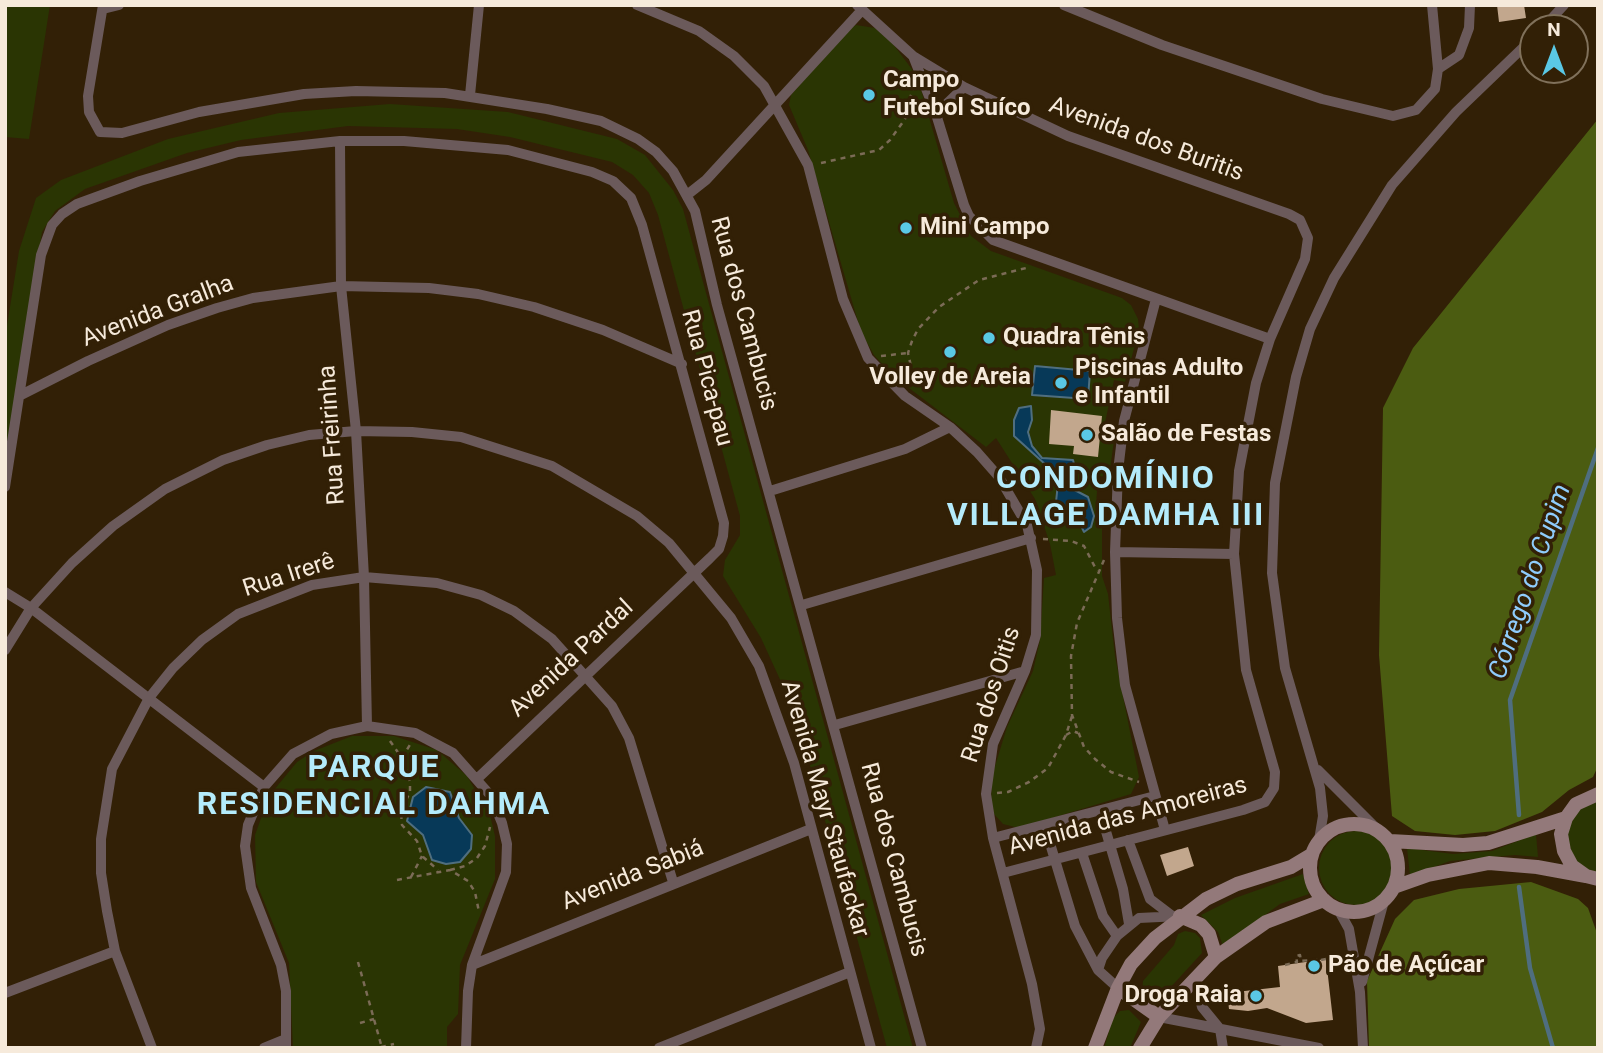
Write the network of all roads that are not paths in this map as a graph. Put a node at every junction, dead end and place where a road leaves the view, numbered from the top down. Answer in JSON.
{"nodes":[{"id":1,"x":119,"y":5,"type":"edge"},
{"id":2,"x":479,"y":5,"type":"edge"},
{"id":3,"x":637,"y":5,"type":"edge"},
{"id":4,"x":1064,"y":5,"type":"edge"},
{"id":5,"x":1432,"y":5,"type":"edge"},
{"id":6,"x":1470,"y":5,"type":"edge"},
{"id":7,"x":103,"y":7,"type":"edge"},
{"id":8,"x":859,"y":8,"type":"edge"},
{"id":9,"x":1519,"y":51,"type":"edge"},
{"id":10,"x":913,"y":56,"type":"junction"},
{"id":11,"x":1438,"y":69,"type":"junction"},
{"id":12,"x":964,"y":88,"type":"junction"},
{"id":13,"x":470,"y":95,"type":"junction"},
{"id":14,"x":775,"y":101,"type":"junction"},
{"id":15,"x":936,"y":114,"type":"junction"},
{"id":16,"x":340,"y":141,"type":"junction"},
{"id":17,"x":687,"y":195,"type":"junction"},
{"id":18,"x":341,"y":286,"type":"junction"},
{"id":19,"x":1156,"y":299,"type":"junction"},
{"id":20,"x":1270,"y":339,"type":"junction"},
{"id":21,"x":682,"y":364,"type":"junction"},
{"id":22,"x":22,"y":395,"type":"junction"},
{"id":23,"x":950,"y":427,"type":"junction"},
{"id":24,"x":355,"y":431,"type":"junction"},
{"id":25,"x":5,"y":487,"type":"edge"},
{"id":26,"x":770,"y":491,"type":"junction"},
{"id":27,"x":1031,"y":538,"type":"junction"},
{"id":28,"x":1115,"y":552,"type":"junction"},
{"id":29,"x":1234,"y":554,"type":"junction"},
{"id":30,"x":695,"y":572,"type":"junction"},
{"id":31,"x":364,"y":577,"type":"junction"},
{"id":32,"x":5,"y":592,"type":"edge"},
{"id":33,"x":802,"y":605,"type":"junction"},
{"id":34,"x":31,"y":608,"type":"junction"},
{"id":35,"x":5,"y":650,"type":"edge"},
{"id":36,"x":1025,"y":671,"type":"junction"},
{"id":37,"x":586,"y":674,"type":"junction"},
{"id":38,"x":149,"y":698,"type":"junction"},
{"id":39,"x":835,"y":725,"type":"junction"},
{"id":40,"x":367,"y":726,"type":"junction"},
{"id":41,"x":1314,"y":765,"type":"junction"},
{"id":42,"x":478,"y":778,"type":"junction"},
{"id":43,"x":264,"y":787,"type":"junction"},
{"id":44,"x":1598,"y":794,"type":"edge"},
{"id":45,"x":1151,"y":797,"type":"junction"},
{"id":46,"x":1100,"y":811,"type":"junction"},
{"id":47,"x":1566,"y":818,"type":"junction"},
{"id":48,"x":1045,"y":827,"type":"junction"},
{"id":49,"x":811,"y":829,"type":"junction"},
{"id":50,"x":1165,"y":830,"type":"junction"},
{"id":51,"x":1378,"y":830,"type":"junction"},
{"id":52,"x":993,"y":838,"type":"junction"},
{"id":53,"x":1128,"y":841,"type":"junction"},
{"id":54,"x":1319,"y":841,"type":"junction"},
{"id":55,"x":1390,"y":841,"type":"junction"},
{"id":56,"x":1109,"y":845,"type":"junction"},
{"id":57,"x":1082,"y":853,"type":"junction"},
{"id":58,"x":1311,"y":855,"type":"junction"},
{"id":59,"x":1055,"y":861,"type":"junction"},
{"id":60,"x":1003,"y":873,"type":"junction"},
{"id":61,"x":1592,"y":878,"type":"edge"},
{"id":62,"x":673,"y":882,"type":"junction"},
{"id":63,"x":1394,"y":887,"type":"junction"},
{"id":64,"x":1324,"y":900,"type":"junction"},
{"id":65,"x":1384,"y":901,"type":"junction"},
{"id":66,"x":1338,"y":909,"type":"junction"},
{"id":67,"x":1175,"y":915,"type":"junction"},
{"id":68,"x":1129,"y":924,"type":"junction"},
{"id":69,"x":1117,"y":936,"type":"junction"},
{"id":70,"x":115,"y":951,"type":"junction"},
{"id":71,"x":1216,"y":957,"type":"junction"},
{"id":72,"x":472,"y":965,"type":"junction"},
{"id":73,"x":1098,"y":970,"type":"junction"},
{"id":74,"x":850,"y":972,"type":"junction"},
{"id":75,"x":1195,"y":979,"type":"junction"},
{"id":76,"x":1118,"y":988,"type":"junction"},
{"id":77,"x":1360,"y":992,"type":"junction"},
{"id":78,"x":5,"y":993,"type":"edge"},
{"id":79,"x":1159,"y":1017,"type":"junction"},
{"id":80,"x":1220,"y":1029,"type":"junction"},
{"id":81,"x":286,"y":1043,"type":"edge"},
{"id":82,"x":1305,"y":1046,"type":"edge"},
{"id":83,"x":152,"y":1048,"type":"edge"},
{"id":84,"x":264,"y":1048,"type":"edge"},
{"id":85,"x":466,"y":1048,"type":"edge"},
{"id":86,"x":659,"y":1048,"type":"edge"},
{"id":87,"x":871,"y":1048,"type":"edge"},
{"id":88,"x":922,"y":1048,"type":"edge"},
{"id":89,"x":1036,"y":1048,"type":"edge"},
{"id":90,"x":1096,"y":1048,"type":"edge"},
{"id":91,"x":1140,"y":1048,"type":"edge"},
{"id":92,"x":1223,"y":1048,"type":"edge"},
{"id":93,"x":1319,"y":1048,"type":"edge"},
{"id":94,"x":1363,"y":1048,"type":"edge"}],
"edges":[{"from":1,"to":7,"type":"street"},
{"from":2,"to":13,"type":"street"},
{"from":3,"to":14,"type":"street","name":"Rua dos Oitis"},
{"from":4,"to":11,"type":"street"},
{"from":5,"to":11,"type":"street"},
{"from":6,"to":11,"type":"street"},
{"from":7,"to":13,"type":"street","name":"Rua dos Cambucis"},
{"from":8,"to":10,"type":"street","name":"Avenida dos Buritis"},
{"from":8,"to":14,"type":"street"},
{"from":9,"to":41,"type":"street"},
{"from":10,"to":12,"type":"street","name":"Avenida dos Buritis"},
{"from":10,"to":15,"type":"street"},
{"from":12,"to":15,"type":"street"},
{"from":12,"to":20,"type":"street","name":"Avenida dos Buritis"},
{"from":13,"to":17,"type":"street","name":"Rua dos Cambucis"},
{"from":14,"to":17,"type":"street"},
{"from":14,"to":23,"type":"street","name":"Rua dos Oitis"},
{"from":15,"to":19,"type":"street"},
{"from":16,"to":18,"type":"street","name":"Rua Freirinha"},
{"from":16,"to":21,"type":"street","name":"Rua Pica-pau"},
{"from":16,"to":22,"type":"street"},
{"from":17,"to":26,"type":"street","name":"Rua dos Cambucis"},
{"from":18,"to":21,"type":"street","name":"Avenida Gralha"},
{"from":18,"to":22,"type":"street","name":"Avenida Gralha"},
{"from":18,"to":24,"type":"street","name":"Rua Freirinha"},
{"from":19,"to":20,"type":"street"},
{"from":19,"to":28,"type":"street"},
{"from":20,"to":29,"type":"street"},
{"from":21,"to":30,"type":"street","name":"Rua Pica-pau"},
{"from":22,"to":25,"type":"street"},
{"from":23,"to":26,"type":"street"},
{"from":23,"to":27,"type":"street","name":"Rua dos Oitis"},
{"from":24,"to":30,"type":"street","name":"Avenida Mayr Staufackar"},
{"from":24,"to":31,"type":"street","name":"Rua Freirinha"},
{"from":24,"to":34,"type":"street","name":"Avenida Mayr Staufackar"},
{"from":26,"to":33,"type":"street","name":"Rua dos Cambucis"},
{"from":27,"to":33,"type":"street"},
{"from":27,"to":36,"type":"street","name":"Rua dos Oitis"},
{"from":28,"to":29,"type":"street"},
{"from":28,"to":45,"type":"street"},
{"from":29,"to":50,"type":"street","name":"Avenida das Amoreiras"},
{"from":30,"to":37,"type":"street","name":"Avenida Pardal"},
{"from":30,"to":49,"type":"street","name":"Avenida Mayr Staufackar"},
{"from":31,"to":37,"type":"street","name":"Rua Irerê"},
{"from":31,"to":38,"type":"street","name":"Rua Irerê"},
{"from":31,"to":40,"type":"street","name":"Rua Freirinha"},
{"from":32,"to":34,"type":"street"},
{"from":33,"to":39,"type":"street","name":"Rua dos Cambucis"},
{"from":34,"to":35,"type":"street","name":"Avenida Mayr Staufackar"},
{"from":34,"to":38,"type":"street"},
{"from":36,"to":39,"type":"street"},
{"from":36,"to":52,"type":"street","name":"Rua dos Oitis"},
{"from":37,"to":42,"type":"street","name":"Avenida Pardal"},
{"from":37,"to":62,"type":"street","name":"Rua Irerê"},
{"from":38,"to":43,"type":"street"},
{"from":38,"to":70,"type":"street","name":"Rua Irerê"},
{"from":39,"to":88,"type":"street","name":"Rua dos Cambucis"},
{"from":40,"to":42,"type":"street"},
{"from":40,"to":43,"type":"street"},
{"from":41,"to":51,"type":"street"},
{"from":41,"to":54,"type":"street"},
{"from":42,"to":72,"type":"street"},
{"from":43,"to":81,"type":"street"},
{"from":44,"to":47,"type":"street"},
{"from":45,"to":46,"type":"street"},
{"from":45,"to":50,"type":"street"},
{"from":46,"to":48,"type":"street"},
{"from":46,"to":56,"type":"street"},
{"from":47,"to":55,"type":"street"},
{"from":47,"to":61,"type":"street"},
{"from":48,"to":52,"type":"street"},
{"from":48,"to":59,"type":"street"},
{"from":49,"to":62,"type":"street","name":"Avenida Sabiá"},
{"from":49,"to":74,"type":"street","name":"Avenida Mayr Staufackar"},
{"from":50,"to":53,"type":"street","name":"Avenida das Amoreiras"},
{"from":51,"to":54,"type":"street"},
{"from":51,"to":55,"type":"street"},
{"from":52,"to":60,"type":"street","name":"Rua dos Oitis"},
{"from":53,"to":56,"type":"street","name":"Avenida das Amoreiras"},
{"from":53,"to":67,"type":"street"},
{"from":54,"to":58,"type":"street"},
{"from":55,"to":63,"type":"street"},
{"from":56,"to":57,"type":"street","name":"Avenida das Amoreiras"},
{"from":56,"to":68,"type":"street"},
{"from":57,"to":59,"type":"street","name":"Avenida das Amoreiras"},
{"from":57,"to":69,"type":"street"},
{"from":58,"to":64,"type":"street"},
{"from":58,"to":67,"type":"street"},
{"from":59,"to":60,"type":"street","name":"Avenida das Amoreiras"},
{"from":59,"to":73,"type":"street"},
{"from":60,"to":89,"type":"street","name":"Rua dos Oitis"},
{"from":61,"to":63,"type":"street"},
{"from":62,"to":72,"type":"street","name":"Avenida Sabiá"},
{"from":63,"to":65,"type":"street"},
{"from":64,"to":66,"type":"street"},
{"from":64,"to":71,"type":"street"},
{"from":65,"to":66,"type":"street"},
{"from":65,"to":77,"type":"street"},
{"from":66,"to":77,"type":"street"},
{"from":67,"to":68,"type":"street"},
{"from":67,"to":71,"type":"street"},
{"from":67,"to":76,"type":"street"},
{"from":68,"to":69,"type":"street"},
{"from":69,"to":73,"type":"street"},
{"from":70,"to":78,"type":"street"},
{"from":70,"to":83,"type":"street","name":"Rua Irerê"},
{"from":71,"to":75,"type":"street"},
{"from":72,"to":85,"type":"street"},
{"from":73,"to":76,"type":"street"},
{"from":74,"to":86,"type":"street"},
{"from":74,"to":87,"type":"street","name":"Avenida Mayr Staufackar"},
{"from":75,"to":79,"type":"street"},
{"from":75,"to":80,"type":"street"},
{"from":76,"to":79,"type":"street"},
{"from":76,"to":90,"type":"street"},
{"from":77,"to":94,"type":"street"},
{"from":79,"to":80,"type":"street"},
{"from":79,"to":91,"type":"street"},
{"from":80,"to":82,"type":"street"},
{"from":80,"to":92,"type":"street"},
{"from":81,"to":84,"type":"street"},
{"from":82,"to":93,"type":"street"}]}
